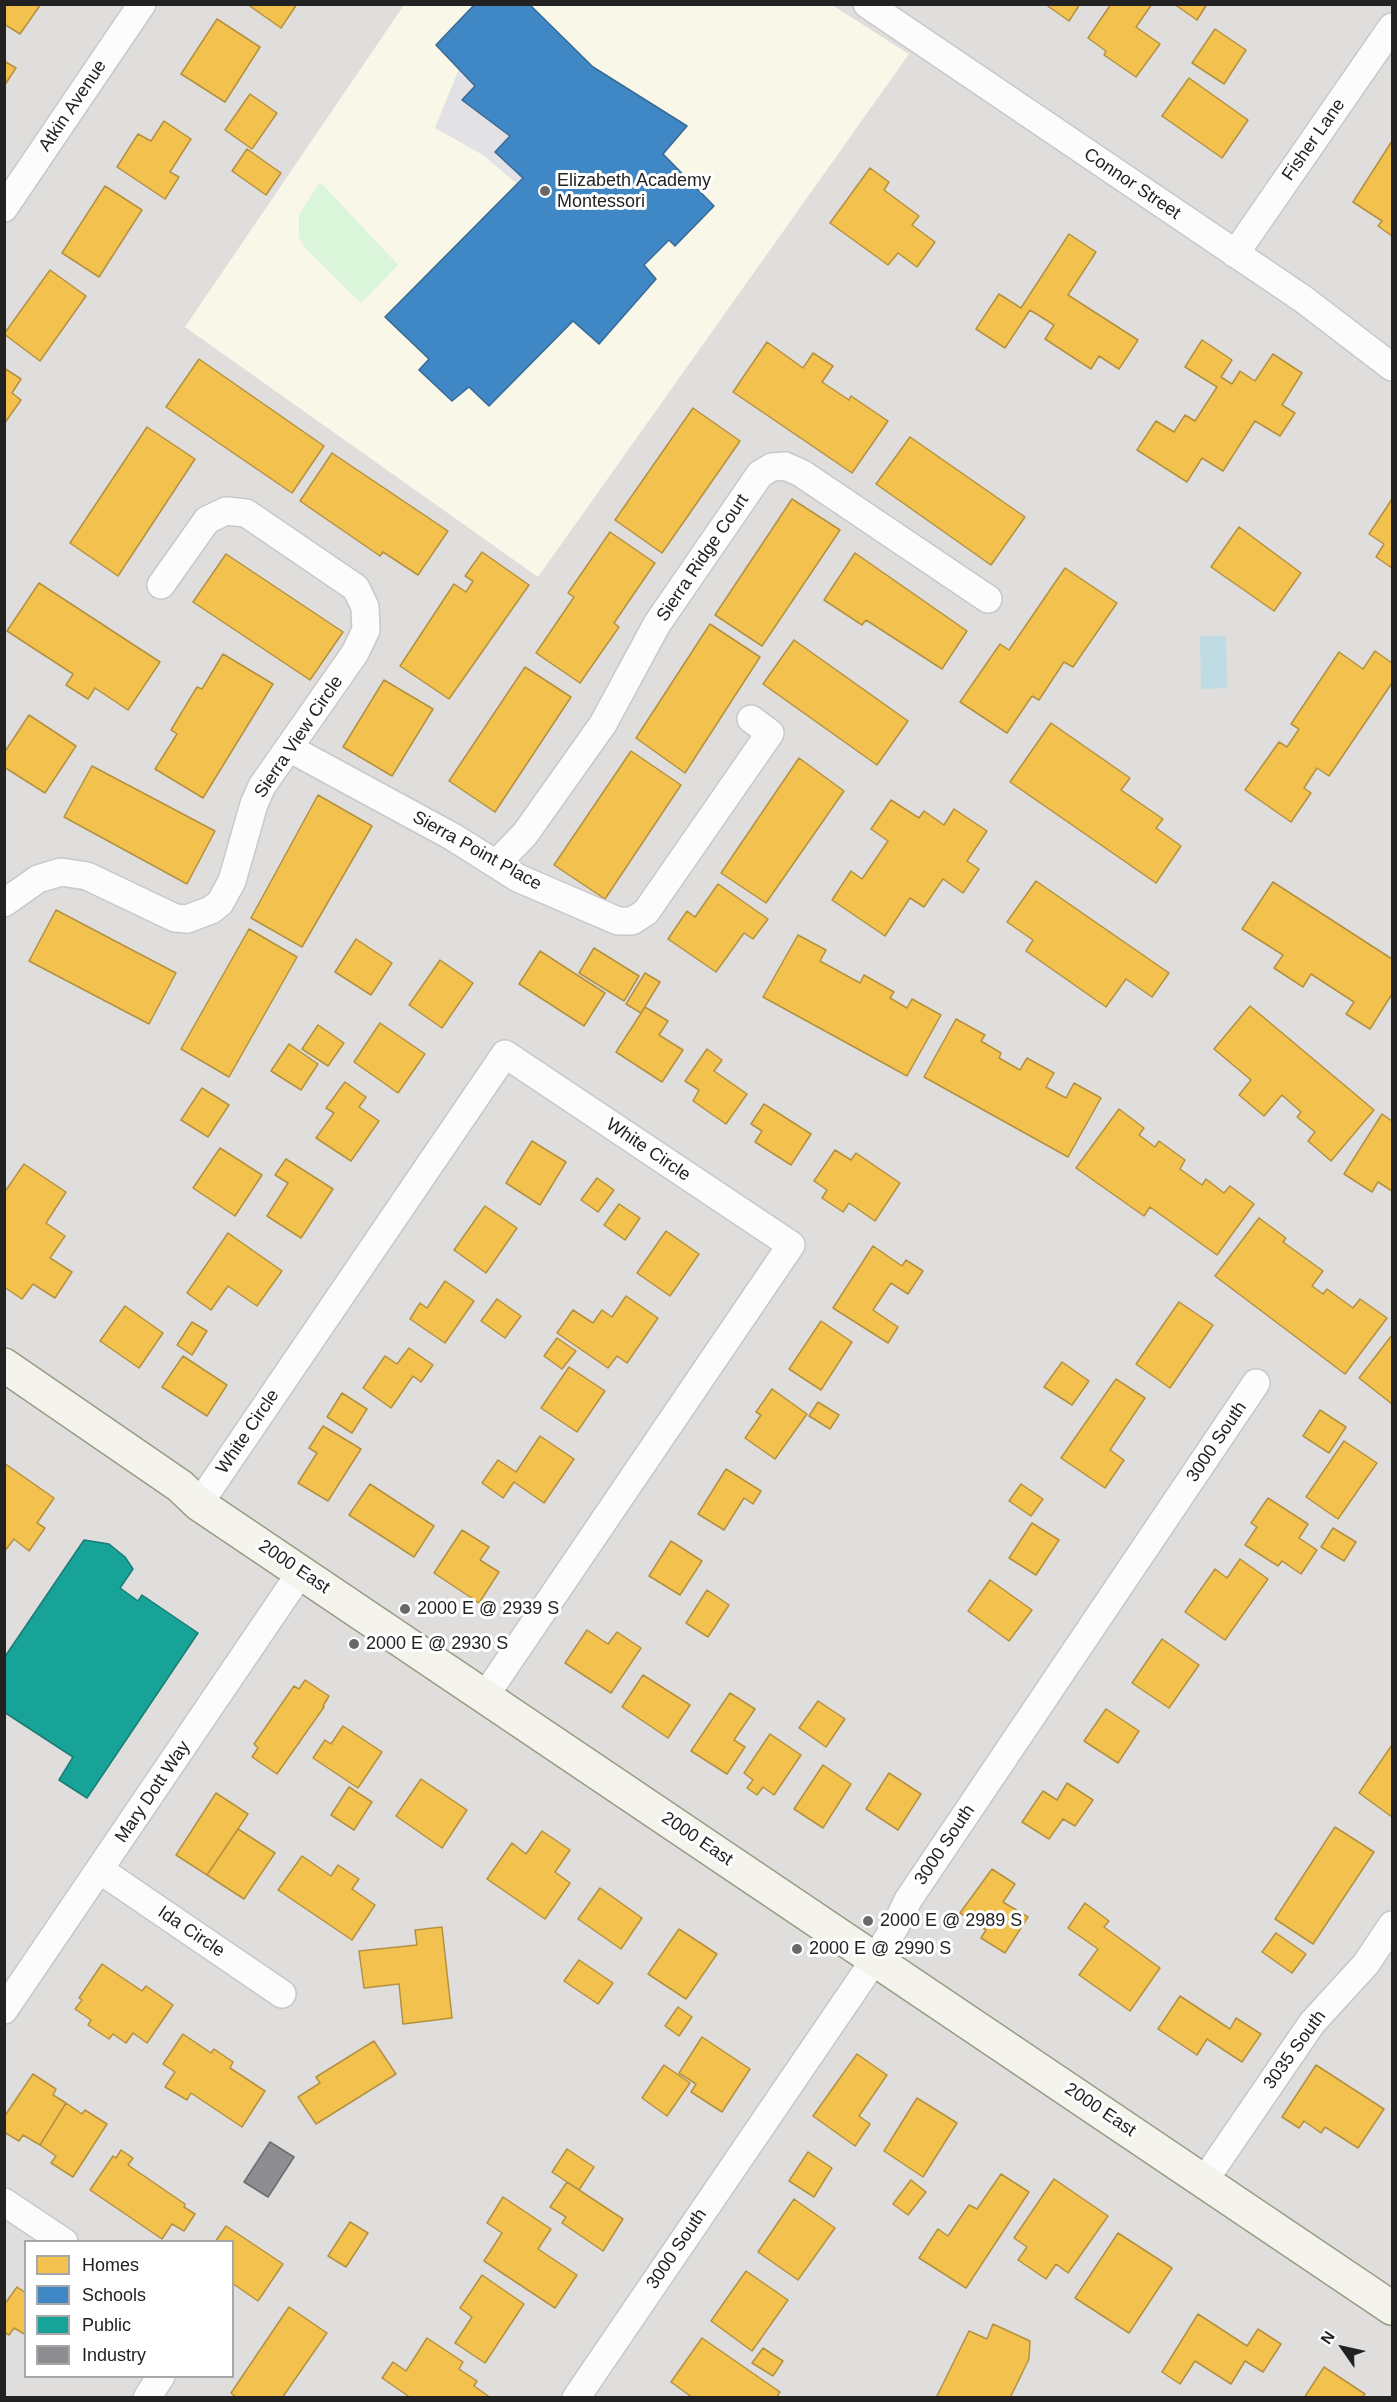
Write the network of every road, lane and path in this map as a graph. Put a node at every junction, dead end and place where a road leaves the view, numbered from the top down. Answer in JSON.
{"nodes":[{"id":1,"x":142,"y":4,"type":"edge"},
{"id":2,"x":867,"y":4,"type":"edge"},
{"id":3,"x":1392,"y":27,"type":"edge"},
{"id":4,"x":4,"y":208,"type":"edge"},
{"id":5,"x":1235,"y":254,"type":"junction"},
{"id":6,"x":1392,"y":368,"type":"edge"},
{"id":7,"x":161,"y":585,"type":"dead end"},
{"id":8,"x":988,"y":600,"type":"dead end"},
{"id":9,"x":751,"y":719,"type":"dead end"},
{"id":10,"x":289,"y":748,"type":"junction"},
{"id":11,"x":496,"y":864,"type":"junction"},
{"id":12,"x":4,"y":903,"type":"edge"},
{"id":13,"x":4,"y":1365,"type":"edge"},
{"id":14,"x":1256,"y":1383,"type":"dead end"},
{"id":15,"x":199,"y":1504,"type":"junction"},
{"id":16,"x":301,"y":1572,"type":"junction"},
{"id":17,"x":485,"y":1696,"type":"junction"},
{"id":18,"x":100,"y":1870,"type":"junction"},
{"id":19,"x":1392,"y":1925,"type":"edge"},
{"id":20,"x":875,"y":1959,"type":"junction"},
{"id":21,"x":282,"y":1994,"type":"dead end"},
{"id":22,"x":4,"y":2010,"type":"edge"},
{"id":23,"x":1204,"y":2181,"type":"junction"},
{"id":24,"x":4,"y":2202,"type":"edge"},
{"id":25,"x":62,"y":2240,"type":"edge"},
{"id":26,"x":1392,"y":2308,"type":"edge"},
{"id":27,"x":160,"y":2378,"type":"edge"},
{"id":28,"x":147,"y":2397,"type":"edge"},
{"id":29,"x":576,"y":2397,"type":"edge"}],
"edges":[{"from":1,"to":4,"type":"street","name":"Atkin Avenue"},
{"from":2,"to":5,"type":"street","name":"Connor Street"},
{"from":3,"to":5,"type":"street","name":"Fisher Lane"},
{"from":5,"to":6,"type":"street","name":"Connor Street"},
{"from":7,"to":10,"type":"street","name":"Sierra View Circle"},
{"from":8,"to":11,"type":"street","name":"Sierra Ridge Court"},
{"from":9,"to":11,"type":"street","name":"Sierra Point Place"},
{"from":10,"to":11,"type":"street","name":"Sierra Point Place"},
{"from":10,"to":12,"type":"street","name":"Sierra View Circle"},
{"from":13,"to":15,"type":"street","name":"2000 East"},
{"from":14,"to":20,"type":"street","name":"3000 South"},
{"from":15,"to":16,"type":"street","name":"2000 East"},
{"from":15,"to":17,"type":"street","name":"White Circle"},
{"from":16,"to":17,"type":"street","name":"2000 East"},
{"from":16,"to":18,"type":"street","name":"Mary Dott Way"},
{"from":17,"to":20,"type":"street","name":"2000 East"},
{"from":18,"to":21,"type":"street","name":"Ida Circle"},
{"from":18,"to":22,"type":"street","name":"Mary Dott Way"},
{"from":19,"to":23,"type":"street","name":"3035 South"},
{"from":20,"to":23,"type":"street","name":"2000 East"},
{"from":20,"to":29,"type":"street","name":"3000 South"},
{"from":23,"to":26,"type":"street","name":"2000 East"},
{"from":24,"to":25,"type":"street"},
{"from":27,"to":28,"type":"street"}]}
